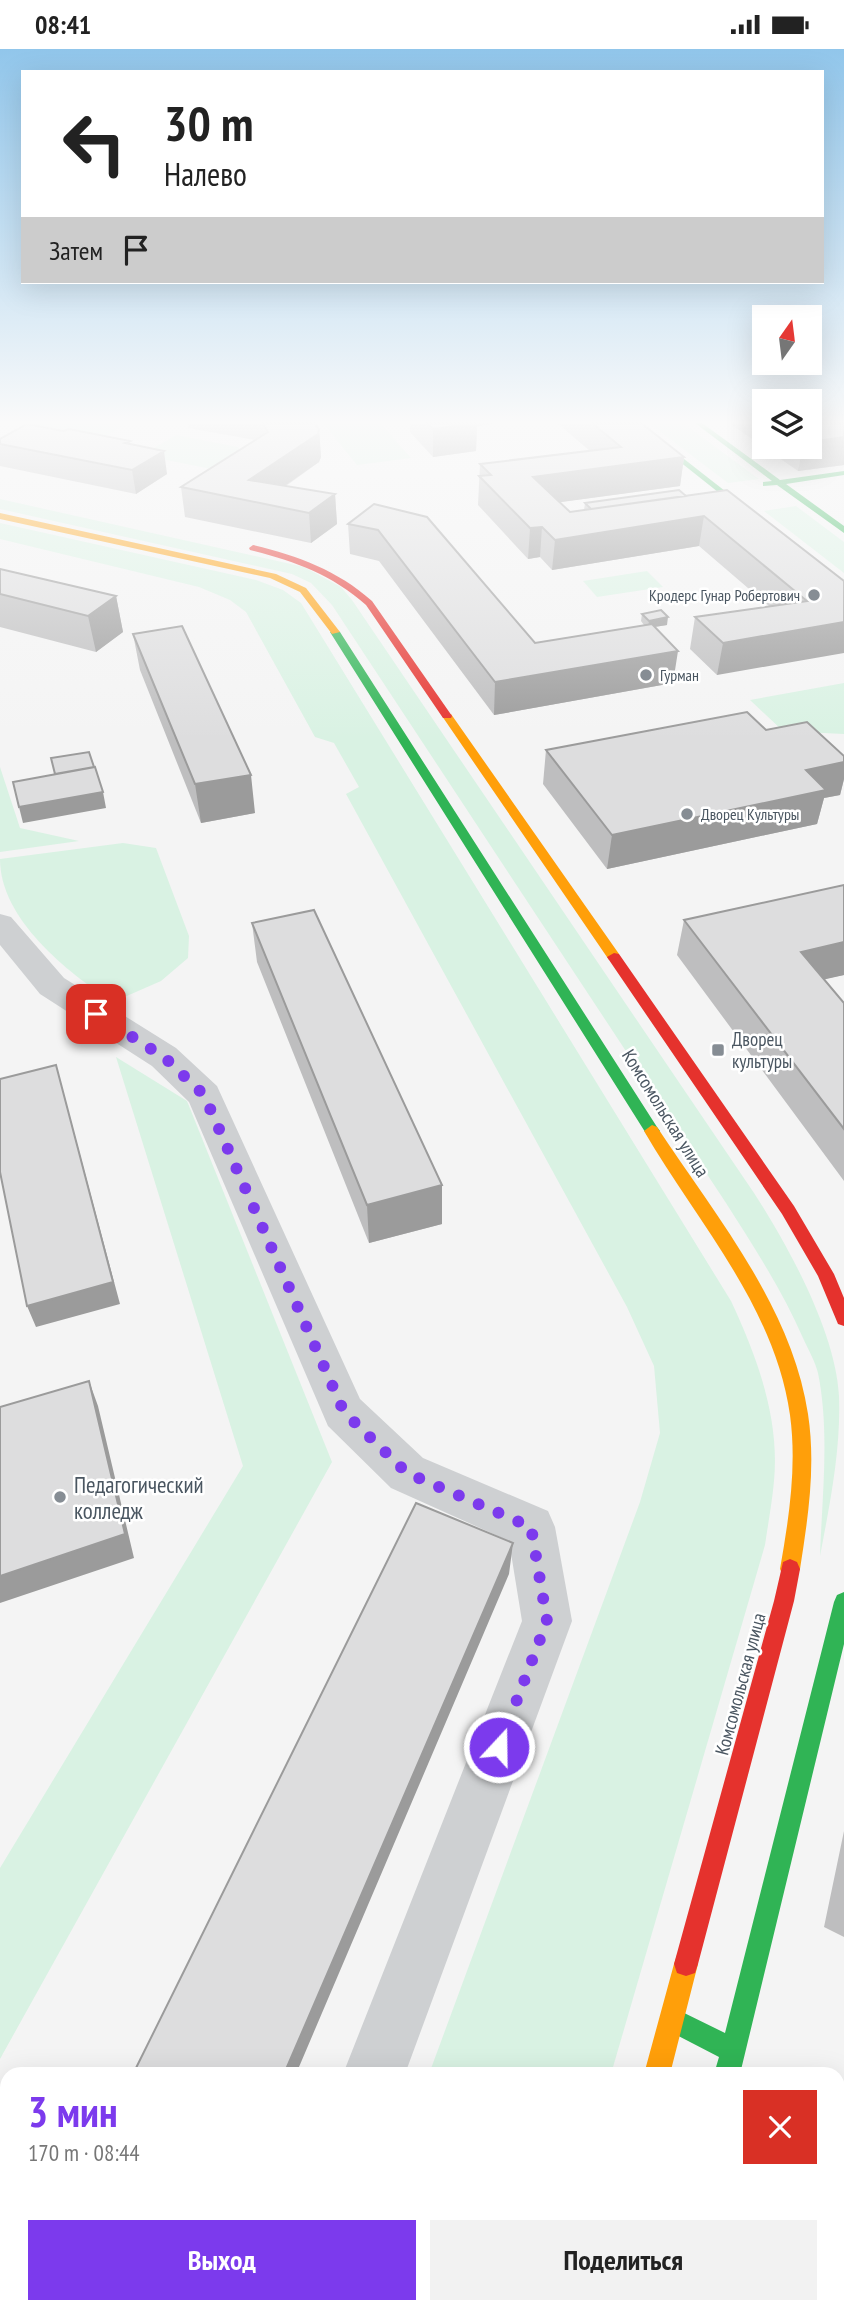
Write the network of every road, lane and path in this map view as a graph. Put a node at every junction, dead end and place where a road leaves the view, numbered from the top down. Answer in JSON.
{"nodes":[{"id":1,"x":57,"y":529,"type":"edge"},
{"id":2,"x":768,"y":529,"type":"edge"},
{"id":3,"x":233,"y":544,"type":"dead end"},
{"id":4,"x":844,"y":589,"type":"edge"},
{"id":5,"x":0,"y":924,"type":"edge"},
{"id":6,"x":844,"y":1319,"type":"edge"},
{"id":7,"x":844,"y":1602,"type":"edge"},
{"id":8,"x":672,"y":2018,"type":"junction"},
{"id":9,"x":733,"y":2051,"type":"junction"},
{"id":10,"x":377,"y":2067,"type":"edge"},
{"id":11,"x":659,"y":2067,"type":"edge"},
{"id":12,"x":729,"y":2067,"type":"edge"}],
"edges":[{"from":1,"to":8,"type":"street","name":"Комсомольская улица"},
{"from":2,"to":4,"type":"street"},
{"from":3,"to":6,"type":"street"},
{"from":5,"to":10,"type":"street"},
{"from":7,"to":9,"type":"street"},
{"from":8,"to":9,"type":"street"},
{"from":8,"to":11,"type":"street","name":"Комсомольская улица"},
{"from":9,"to":12,"type":"street"}]}
